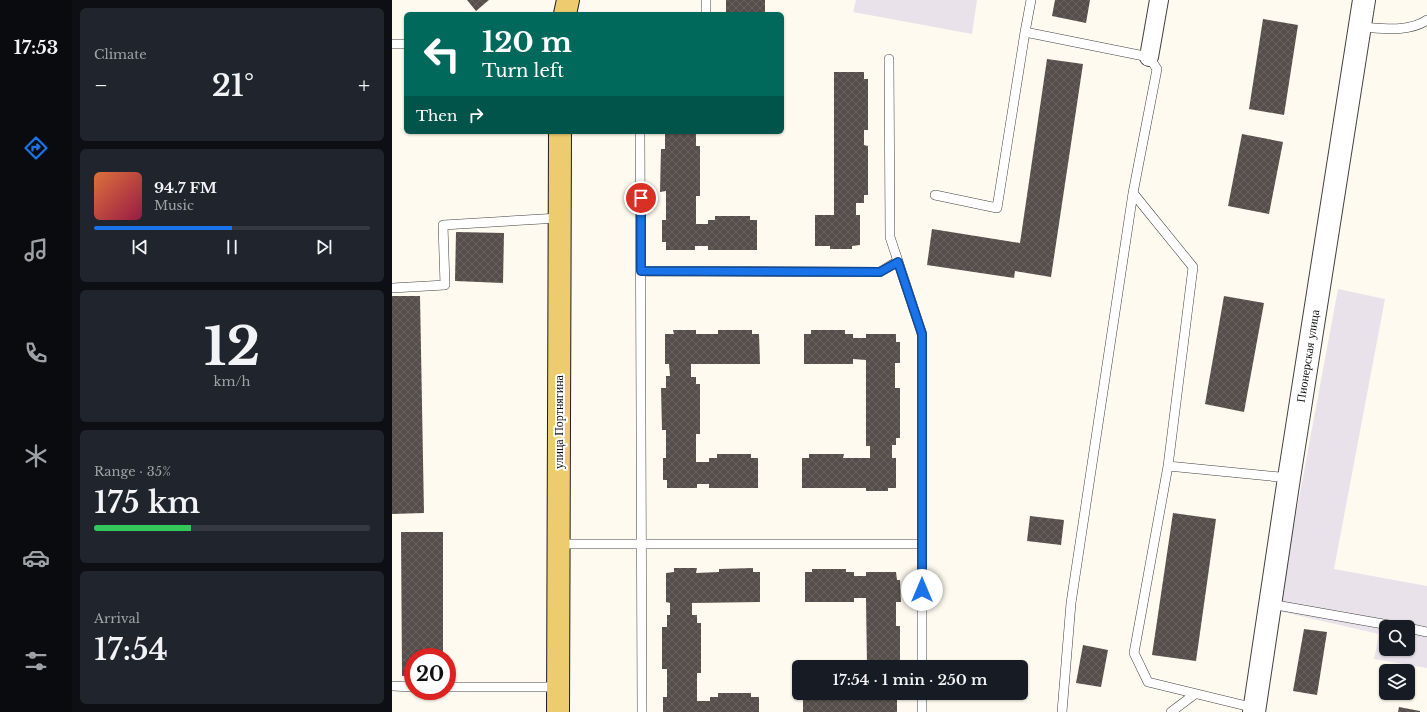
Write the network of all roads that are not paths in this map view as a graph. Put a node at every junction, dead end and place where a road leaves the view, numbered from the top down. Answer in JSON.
{"nodes":[{"id":1,"x":568,"y":0,"type":"edge"},
{"id":2,"x":706,"y":0,"type":"edge"},
{"id":3,"x":1031,"y":0,"type":"edge"},
{"id":4,"x":1159,"y":0,"type":"edge"},
{"id":5,"x":1364,"y":0,"type":"edge"},
{"id":6,"x":566,"y":12,"type":"edge"},
{"id":7,"x":706,"y":12,"type":"edge"},
{"id":8,"x":1427,"y":20,"type":"edge"},
{"id":9,"x":1360,"y":27,"type":"junction"},
{"id":10,"x":1025,"y":32,"type":"junction"},
{"id":11,"x":392,"y":44,"type":"edge"},
{"id":12,"x":404,"y":44,"type":"edge"},
{"id":13,"x":1149,"y":57,"type":"junction"},
{"id":14,"x":889,"y":59,"type":"dead end"},
{"id":15,"x":560,"y":134,"type":"edge"},
{"id":16,"x":640,"y":134,"type":"edge"},
{"id":17,"x":1133,"y":193,"type":"junction"},
{"id":18,"x":935,"y":195,"type":"dead end"},
{"id":19,"x":559,"y":218,"type":"junction"},
{"id":20,"x":898,"y":262,"type":"junction"},
{"id":21,"x":641,"y":271,"type":"junction"},
{"id":22,"x":392,"y":288,"type":"edge"},
{"id":23,"x":1168,"y":466,"type":"junction"},
{"id":24,"x":1289,"y":478,"type":"junction"},
{"id":25,"x":558,"y":544,"type":"junction"},
{"id":26,"x":922,"y":544,"type":"junction"},
{"id":27,"x":642,"y":545,"type":"junction"},
{"id":28,"x":1270,"y":604,"type":"junction"},
{"id":29,"x":1379,"y":623,"type":"edge"},
{"id":30,"x":1415,"y":629,"type":"edge"},
{"id":31,"x":1427,"y":632,"type":"edge"},
{"id":32,"x":922,"y":660,"type":"edge"},
{"id":33,"x":392,"y":686,"type":"edge"},
{"id":34,"x":404,"y":687,"type":"edge"},
{"id":35,"x":456,"y":687,"type":"edge"},
{"id":36,"x":558,"y":687,"type":"junction"},
{"id":37,"x":1195,"y":694,"type":"junction"},
{"id":38,"x":922,"y":700,"type":"edge"},
{"id":39,"x":1255,"y":710,"type":"edge"},
{"id":40,"x":558,"y":712,"type":"edge"},
{"id":41,"x":642,"y":712,"type":"edge"},
{"id":42,"x":922,"y":712,"type":"edge"},
{"id":43,"x":1062,"y":712,"type":"edge"},
{"id":44,"x":1171,"y":712,"type":"edge"}],
"edges":[{"from":1,"to":6,"type":"main road"},
{"from":2,"to":7,"type":"lane"},
{"from":3,"to":10,"type":"lane"},
{"from":4,"to":13,"type":"street"},
{"from":5,"to":9,"type":"street","name":"Пионерская улица"},
{"from":8,"to":9,"type":"lane"},
{"from":9,"to":24,"type":"street","name":"Пионерская улица"},
{"from":10,"to":13,"type":"lane"},
{"from":10,"to":18,"type":"lane"},
{"from":11,"to":12,"type":"lane"},
{"from":13,"to":17,"type":"lane"},
{"from":14,"to":20,"type":"lane"},
{"from":15,"to":19,"type":"main road","name":"улица Портнягина"},
{"from":16,"to":21,"type":"lane"},
{"from":17,"to":23,"type":"lane"},
{"from":17,"to":43,"type":"lane"},
{"from":19,"to":22,"type":"lane"},
{"from":19,"to":25,"type":"main road","name":"улица Портнягина"},
{"from":20,"to":21,"type":"lane"},
{"from":20,"to":26,"type":"lane"},
{"from":21,"to":27,"type":"lane"},
{"from":23,"to":24,"type":"lane"},
{"from":23,"to":37,"type":"lane"},
{"from":24,"to":28,"type":"street","name":"Пионерская улица"},
{"from":25,"to":27,"type":"lane"},
{"from":25,"to":36,"type":"main road","name":"улица Портнягина"},
{"from":26,"to":27,"type":"lane"},
{"from":26,"to":32,"type":"lane"},
{"from":27,"to":41,"type":"lane"},
{"from":28,"to":29,"type":"lane"},
{"from":28,"to":39,"type":"street","name":"Пионерская улица"},
{"from":30,"to":31,"type":"lane"},
{"from":33,"to":34,"type":"lane"},
{"from":35,"to":36,"type":"lane"},
{"from":36,"to":40,"type":"main road","name":"улица Портнягина"},
{"from":37,"to":39,"type":"lane"},
{"from":37,"to":44,"type":"lane"},
{"from":38,"to":42,"type":"lane"}]}
